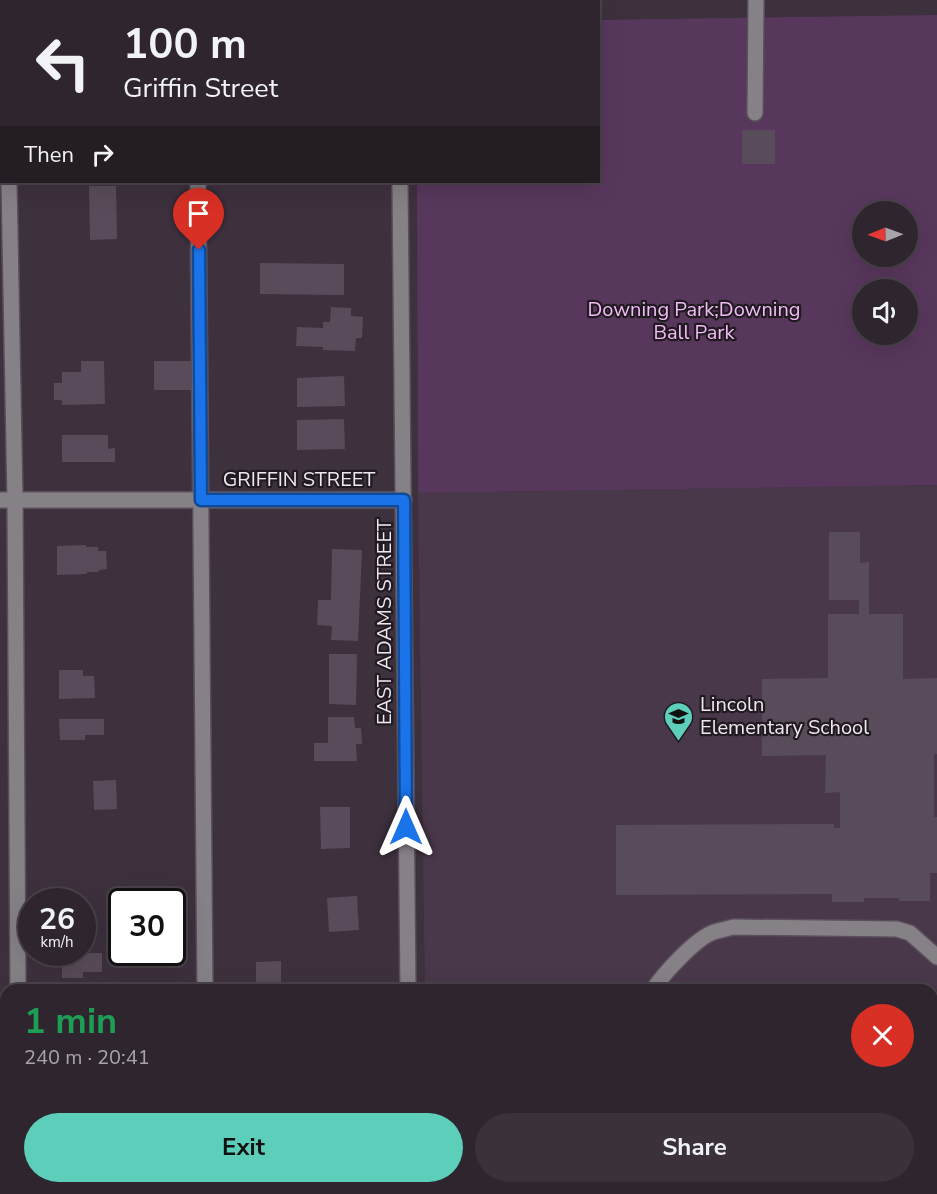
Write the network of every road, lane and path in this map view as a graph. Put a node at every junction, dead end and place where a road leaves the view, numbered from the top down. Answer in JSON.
{"nodes":[{"id":1,"x":756,"y":0,"type":"edge"},
{"id":2,"x":754,"y":113,"type":"dead end"},
{"id":3,"x":9,"y":183,"type":"edge"},
{"id":4,"x":198,"y":183,"type":"edge"},
{"id":5,"x":400,"y":183,"type":"edge"},
{"id":6,"x":7,"y":500,"type":"edge"},
{"id":7,"x":201,"y":500,"type":"junction"},
{"id":8,"x":404,"y":500,"type":"junction"},
{"id":9,"x":937,"y":957,"type":"edge"},
{"id":10,"x":18,"y":984,"type":"edge"},
{"id":11,"x":205,"y":984,"type":"edge"},
{"id":12,"x":408,"y":984,"type":"edge"},
{"id":13,"x":657,"y":984,"type":"edge"}],
"edges":[{"from":1,"to":2,"type":"street"},
{"from":3,"to":6,"type":"street"},
{"from":4,"to":7,"type":"street"},
{"from":5,"to":8,"type":"street","name":"EAST ADAMS STREET"},
{"from":6,"to":7,"type":"street","name":"GRIFFIN STREET"},
{"from":6,"to":10,"type":"street"},
{"from":7,"to":8,"type":"street","name":"GRIFFIN STREET"},
{"from":7,"to":11,"type":"street"},
{"from":8,"to":12,"type":"street","name":"EAST ADAMS STREET"},
{"from":9,"to":13,"type":"street"}]}
